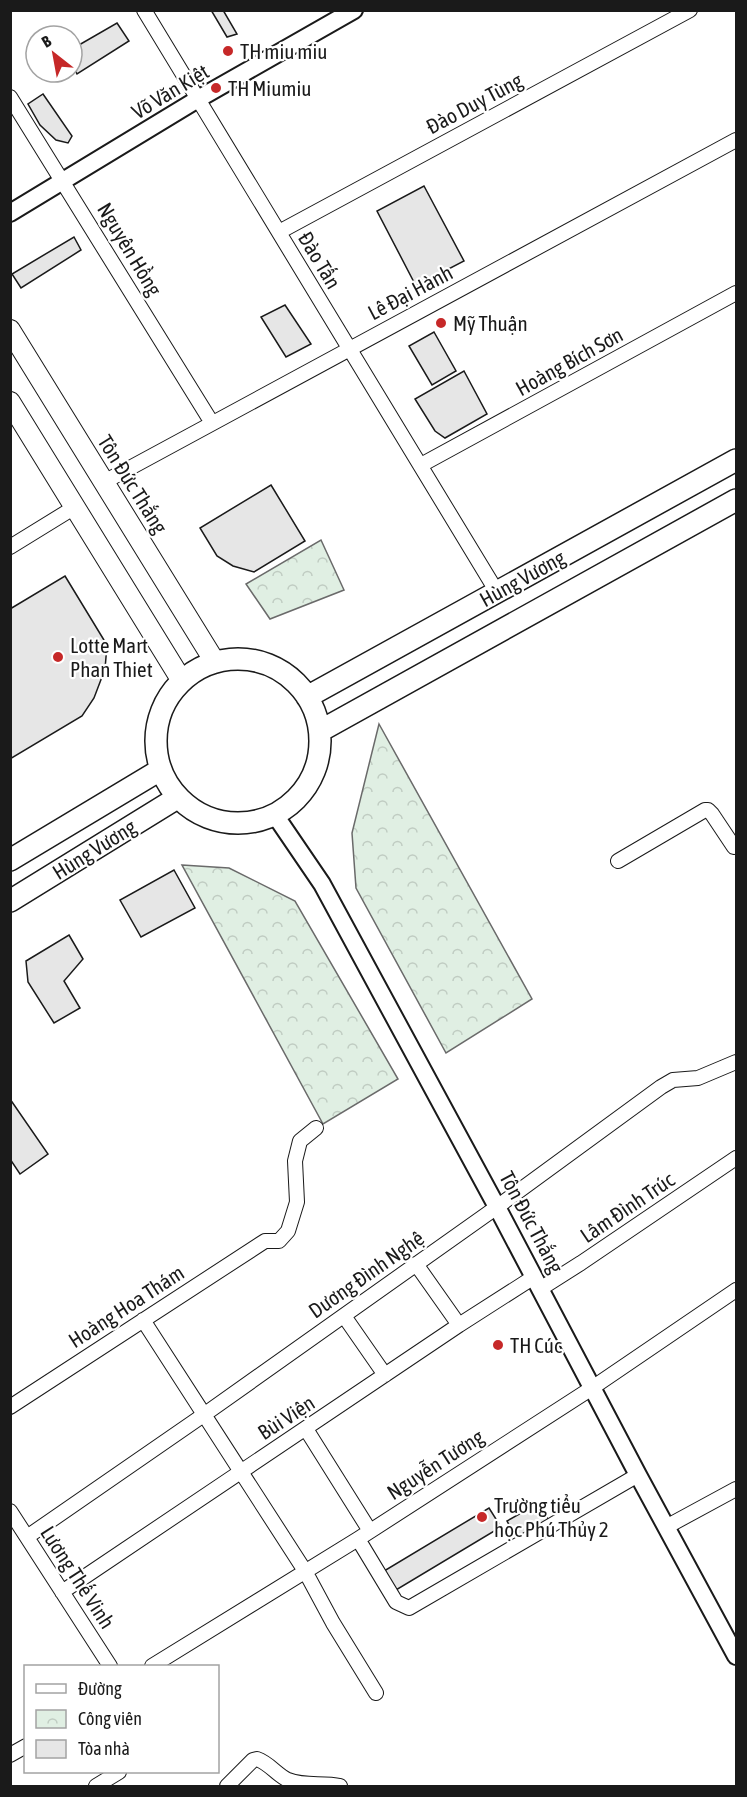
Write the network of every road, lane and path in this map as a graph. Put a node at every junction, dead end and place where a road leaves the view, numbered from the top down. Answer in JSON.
{"nodes":[{"id":1,"x":144,"y":10,"type":"edge"},
{"id":2,"x":354,"y":10,"type":"edge"},
{"id":3,"x":684,"y":12,"type":"edge"},
{"id":4,"x":10,"y":97,"type":"edge"},
{"id":5,"x":198,"y":99,"type":"junction"},
{"id":6,"x":736,"y":140,"type":"edge"},
{"id":7,"x":64,"y":181,"type":"junction"},
{"id":8,"x":10,"y":213,"type":"edge"},
{"id":9,"x":279,"y":232,"type":"junction"},
{"id":10,"x":736,"y":293,"type":"edge"},
{"id":11,"x":10,"y":330,"type":"edge"},
{"id":12,"x":349,"y":350,"type":"junction"},
{"id":13,"x":10,"y":402,"type":"edge"},
{"id":14,"x":212,"y":423,"type":"junction"},
{"id":15,"x":736,"y":460,"type":"edge"},
{"id":16,"x":422,"y":465,"type":"junction"},
{"id":17,"x":104,"y":482,"type":"junction"},
{"id":18,"x":736,"y":500,"type":"edge"},
{"id":19,"x":75,"y":507,"type":"junction"},
{"id":20,"x":10,"y":547,"type":"edge"},
{"id":21,"x":497,"y":592,"type":"junction"},
{"id":22,"x":215,"y":662,"type":"junction"},
{"id":23,"x":183,"y":681,"type":"junction"},
{"id":24,"x":307,"y":696,"type":"junction"},
{"id":25,"x":320,"y":731,"type":"junction"},
{"id":26,"x":160,"y":770,"type":"junction"},
{"id":27,"x":177,"y":798,"type":"junction"},
{"id":28,"x":275,"y":815,"type":"junction"},
{"id":29,"x":734,"y":847,"type":"dead end"},
{"id":30,"x":10,"y":861,"type":"edge"},
{"id":31,"x":618,"y":861,"type":"dead end"},
{"id":32,"x":10,"y":901,"type":"edge"},
{"id":33,"x":736,"y":1062,"type":"edge"},
{"id":34,"x":316,"y":1128,"type":"dead end"},
{"id":35,"x":736,"y":1158,"type":"edge"},
{"id":36,"x":497,"y":1207,"type":"junction"},
{"id":37,"x":416,"y":1264,"type":"junction"},
{"id":38,"x":537,"y":1283,"type":"junction"},
{"id":39,"x":736,"y":1290,"type":"edge"},
{"id":40,"x":344,"y":1316,"type":"junction"},
{"id":41,"x":143,"y":1320,"type":"junction"},
{"id":42,"x":459,"y":1325,"type":"junction"},
{"id":43,"x":385,"y":1375,"type":"junction"},
{"id":44,"x":592,"y":1388,"type":"junction"},
{"id":45,"x":10,"y":1407,"type":"edge"},
{"id":46,"x":205,"y":1414,"type":"junction"},
{"id":47,"x":306,"y":1430,"type":"junction"},
{"id":48,"x":241,"y":1471,"type":"junction"},
{"id":49,"x":638,"y":1474,"type":"junction"},
{"id":50,"x":736,"y":1490,"type":"edge"},
{"id":51,"x":10,"y":1511,"type":"edge"},
{"id":52,"x":666,"y":1527,"type":"junction"},
{"id":53,"x":370,"y":1531,"type":"junction"},
{"id":54,"x":27,"y":1537,"type":"junction"},
{"id":55,"x":358,"y":1539,"type":"junction"},
{"id":56,"x":305,"y":1571,"type":"junction"},
{"id":57,"x":62,"y":1592,"type":"junction"},
{"id":58,"x":736,"y":1656,"type":"edge"},
{"id":59,"x":109,"y":1665,"type":"edge"},
{"id":60,"x":154,"y":1665,"type":"edge"},
{"id":61,"x":376,"y":1693,"type":"dead end"},
{"id":62,"x":24,"y":1747,"type":"edge"},
{"id":63,"x":10,"y":1755,"type":"edge"},
{"id":64,"x":117,"y":1773,"type":"edge"},
{"id":65,"x":96,"y":1786,"type":"edge"},
{"id":66,"x":227,"y":1786,"type":"edge"},
{"id":67,"x":340,"y":1786,"type":"edge"}],
"edges":[{"from":1,"to":5,"type":"street","name":"Đào Tấn"},
{"from":2,"to":5,"type":"street","name":"Võ Văn Kiệt"},
{"from":3,"to":9,"type":"street","name":"Đào Duy Tùng"},
{"from":4,"to":7,"type":"street","name":"Nguyên Hồng"},
{"from":5,"to":7,"type":"street","name":"Võ Văn Kiệt"},
{"from":5,"to":9,"type":"street","name":"Đào Tấn"},
{"from":6,"to":12,"type":"street","name":"Lê Đại Hành"},
{"from":7,"to":8,"type":"street","name":"Võ Văn Kiệt"},
{"from":7,"to":14,"type":"street","name":"Nguyên Hồng"},
{"from":9,"to":12,"type":"street","name":"Đào Tấn"},
{"from":10,"to":16,"type":"street","name":"Hoàng Bích Sơn"},
{"from":11,"to":17,"type":"main road","name":"Tôn Đức Thắng"},
{"from":12,"to":14,"type":"street","name":"Lê Đại Hành"},
{"from":12,"to":16,"type":"street","name":"Đào Tấn"},
{"from":13,"to":19,"type":"main road"},
{"from":14,"to":17,"type":"street","name":"Lê Đại Hành"},
{"from":15,"to":21,"type":"main road","name":"Hùng Vương"},
{"from":16,"to":21,"type":"street","name":"Đào Tấn"},
{"from":17,"to":22,"type":"main road","name":"Tôn Đức Thắng"},
{"from":18,"to":25,"type":"main road","name":"Hùng Vương"},
{"from":19,"to":20,"type":"street"},
{"from":19,"to":23,"type":"main road"},
{"from":21,"to":24,"type":"main road","name":"Hùng Vương"},
{"from":22,"to":23,"type":"main road"},
{"from":22,"to":24,"type":"main road"},
{"from":23,"to":26,"type":"main road"},
{"from":24,"to":25,"type":"main road"},
{"from":25,"to":28,"type":"main road"},
{"from":26,"to":27,"type":"main road"},
{"from":26,"to":30,"type":"main road","name":"Hùng Vương"},
{"from":27,"to":28,"type":"main road"},
{"from":27,"to":32,"type":"main road","name":"Hùng Vương"},
{"from":28,"to":36,"type":"street","name":"Tôn Đức Thắng"},
{"from":29,"to":31,"type":"street"},
{"from":33,"to":36,"type":"street","name":"Dương Đình Nghệ"},
{"from":34,"to":41,"type":"street","name":"Hoàng Hoa Thám"},
{"from":35,"to":38,"type":"street","name":"Lâm Đình Trúc"},
{"from":36,"to":37,"type":"street","name":"Dương Đình Nghệ"},
{"from":36,"to":38,"type":"street","name":"Tôn Đức Thắng"},
{"from":37,"to":40,"type":"street","name":"Dương Đình Nghệ"},
{"from":37,"to":42,"type":"street"},
{"from":38,"to":42,"type":"street","name":"Bùi Viện"},
{"from":38,"to":44,"type":"street","name":"Tôn Đức Thắng"},
{"from":39,"to":44,"type":"street","name":"Nguyễn Tương"},
{"from":40,"to":43,"type":"street"},
{"from":40,"to":46,"type":"street","name":"Dương Đình Nghệ"},
{"from":41,"to":45,"type":"street","name":"Hoàng Hoa Thám"},
{"from":41,"to":46,"type":"street"},
{"from":42,"to":43,"type":"street","name":"Bùi Viện"},
{"from":43,"to":47,"type":"street","name":"Bùi Viện"},
{"from":44,"to":49,"type":"street","name":"Tôn Đức Thắng"},
{"from":44,"to":53,"type":"street","name":"Nguyễn Tương"},
{"from":46,"to":48,"type":"street"},
{"from":46,"to":54,"type":"street","name":"Dương Đình Nghệ"},
{"from":47,"to":48,"type":"street","name":"Bùi Viện"},
{"from":47,"to":53,"type":"street"},
{"from":48,"to":56,"type":"street"},
{"from":48,"to":57,"type":"street","name":"Bùi Viện"},
{"from":49,"to":52,"type":"street","name":"Tôn Đức Thắng"},
{"from":49,"to":55,"type":"street"},
{"from":50,"to":52,"type":"street"},
{"from":51,"to":54,"type":"street","name":"Lương Thế Vinh"},
{"from":52,"to":58,"type":"street","name":"Tôn Đức Thắng"},
{"from":53,"to":55,"type":"street","name":"Nguyễn Tương"},
{"from":54,"to":57,"type":"street","name":"Lương Thế Vinh"},
{"from":55,"to":56,"type":"street","name":"Nguyễn Tương"},
{"from":56,"to":60,"type":"street","name":"Nguyễn Tương"},
{"from":56,"to":61,"type":"street"},
{"from":57,"to":59,"type":"street","name":"Lương Thế Vinh"},
{"from":62,"to":63,"type":"street"},
{"from":64,"to":65,"type":"street"},
{"from":66,"to":67,"type":"street"}]}
